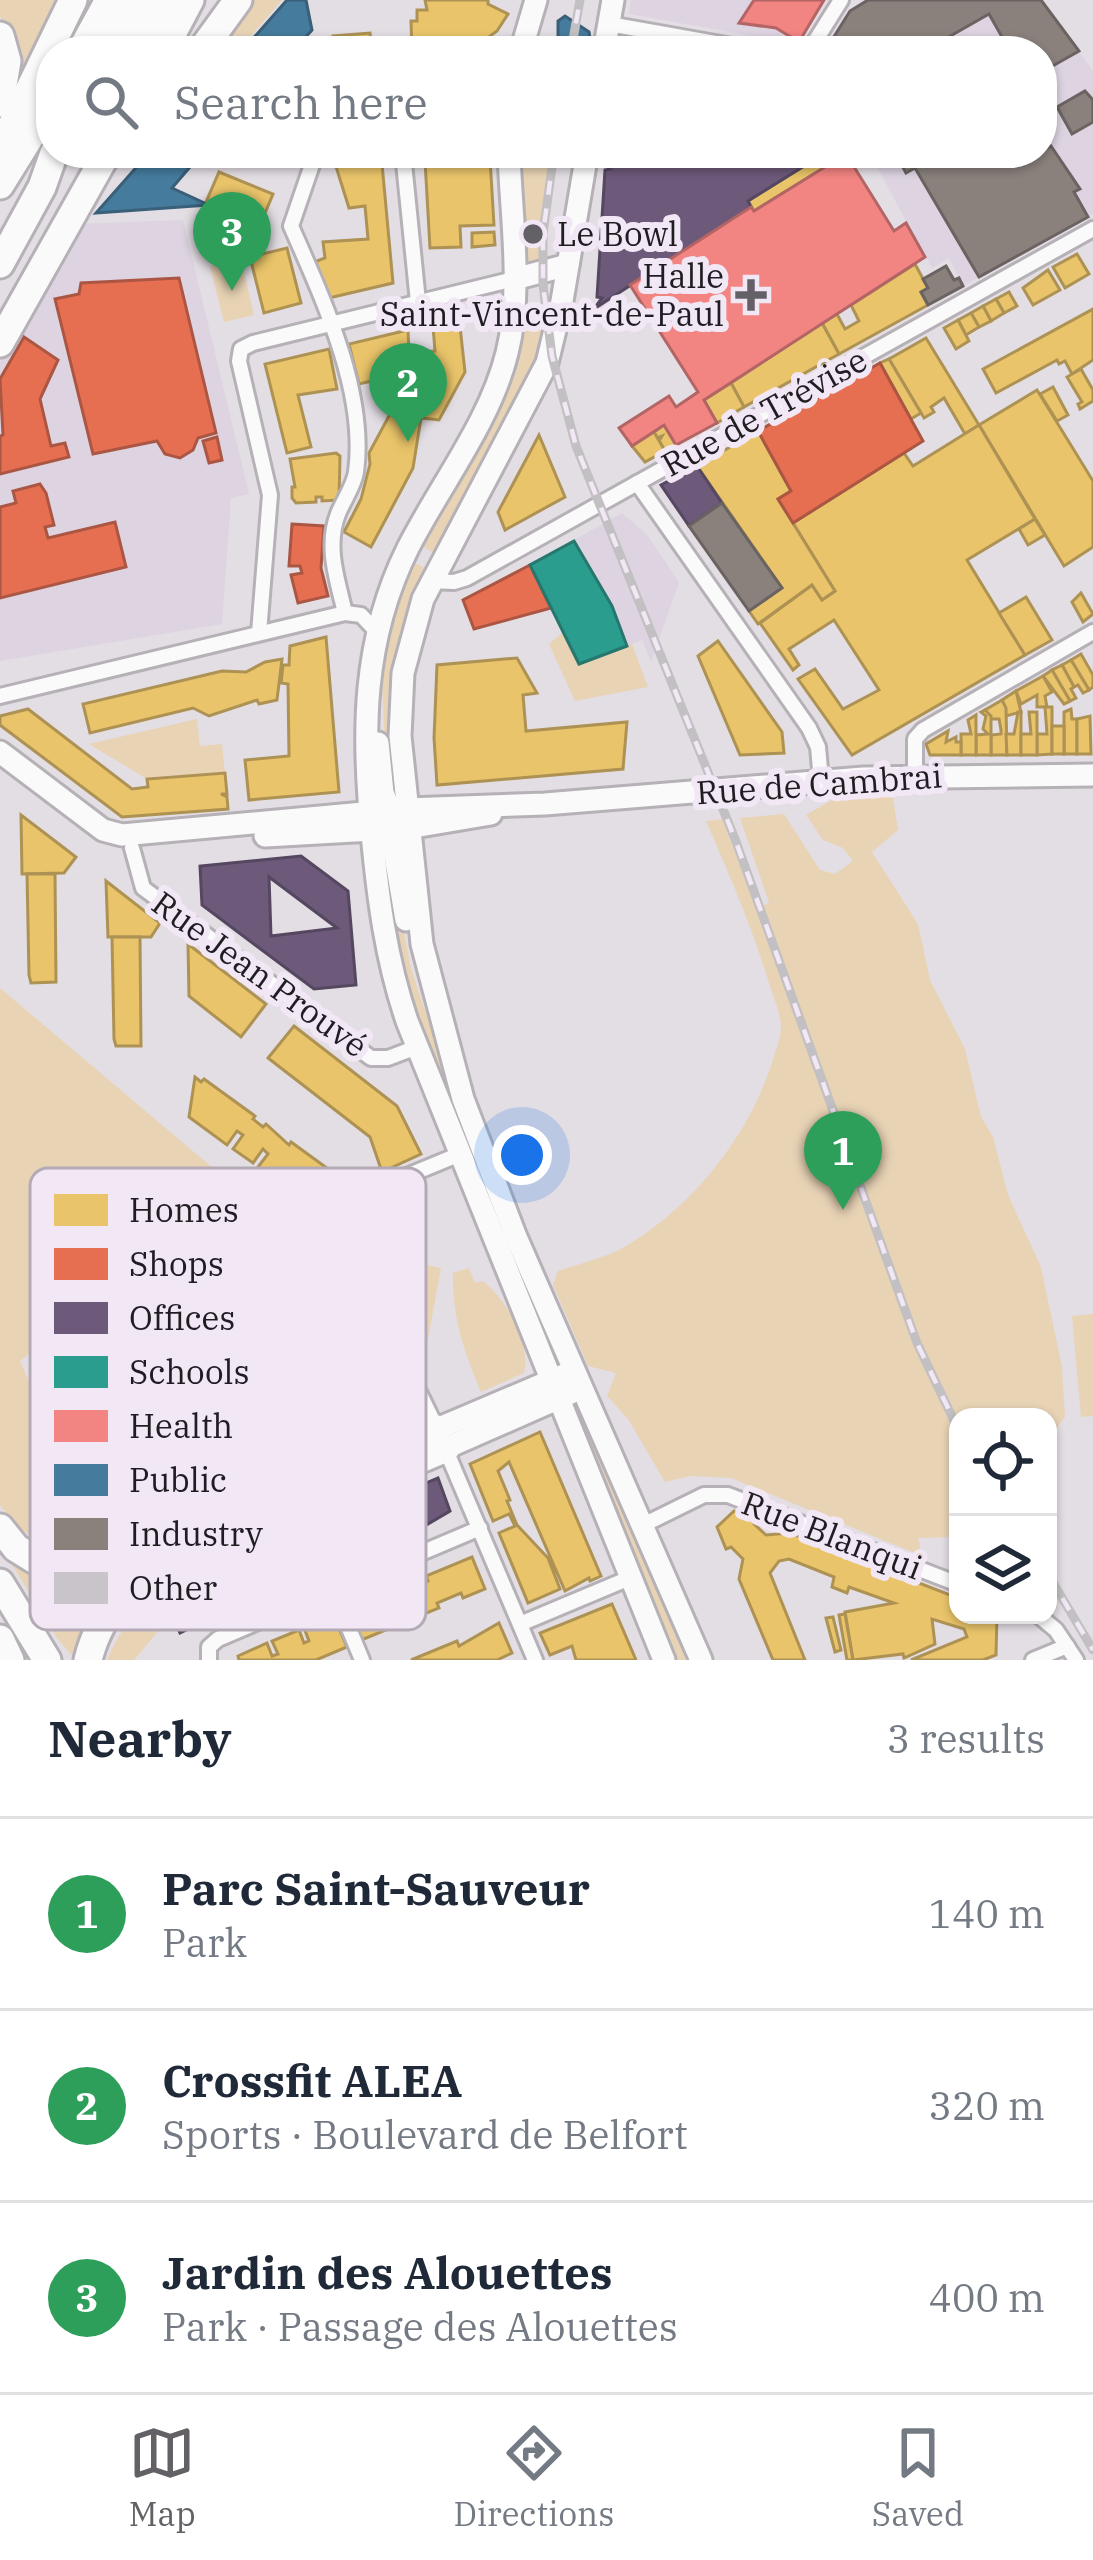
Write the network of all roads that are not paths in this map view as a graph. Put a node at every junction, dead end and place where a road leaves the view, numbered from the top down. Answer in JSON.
{"nodes":[{"id":1,"x":73,"y":0,"type":"edge"},
{"id":2,"x":86,"y":0,"type":"edge"},
{"id":3,"x":109,"y":0,"type":"edge"},
{"id":4,"x":136,"y":0,"type":"edge"},
{"id":5,"x":162,"y":0,"type":"edge"},
{"id":6,"x":190,"y":0,"type":"edge"},
{"id":7,"x":238,"y":0,"type":"edge"},
{"id":8,"x":536,"y":0,"type":"edge"},
{"id":9,"x":613,"y":0,"type":"edge"},
{"id":10,"x":841,"y":0,"type":"edge"},
{"id":11,"x":609,"y":24,"type":"junction"},
{"id":12,"x":0,"y":35,"type":"edge"},
{"id":13,"x":55,"y":36,"type":"edge"},
{"id":14,"x":69,"y":36,"type":"edge"},
{"id":15,"x":89,"y":36,"type":"edge"},
{"id":16,"x":116,"y":36,"type":"edge"},
{"id":17,"x":141,"y":36,"type":"edge"},
{"id":18,"x":171,"y":36,"type":"edge"},
{"id":19,"x":212,"y":36,"type":"edge"},
{"id":20,"x":525,"y":36,"type":"edge"},
{"id":21,"x":607,"y":36,"type":"edge"},
{"id":22,"x":676,"y":36,"type":"edge"},
{"id":23,"x":819,"y":36,"type":"edge"},
{"id":24,"x":36,"y":76,"type":"edge"},
{"id":25,"x":36,"y":101,"type":"edge"},
{"id":26,"x":0,"y":103,"type":"edge"},
{"id":27,"x":36,"y":127,"type":"edge"},
{"id":28,"x":0,"y":150,"type":"edge"},
{"id":29,"x":49,"y":168,"type":"edge"},
{"id":30,"x":59,"y":168,"type":"edge"},
{"id":31,"x":99,"y":168,"type":"edge"},
{"id":32,"x":110,"y":168,"type":"edge"},
{"id":33,"x":311,"y":168,"type":"edge"},
{"id":34,"x":405,"y":168,"type":"edge"},
{"id":35,"x":510,"y":168,"type":"edge"},
{"id":36,"x":584,"y":168,"type":"edge"},
{"id":37,"x":0,"y":172,"type":"edge"},
{"id":38,"x":0,"y":185,"type":"edge"},
{"id":39,"x":42,"y":188,"type":"junction"},
{"id":40,"x":83,"y":196,"type":"junction"},
{"id":41,"x":1093,"y":229,"type":"edge"},
{"id":42,"x":0,"y":264,"type":"edge"},
{"id":43,"x":568,"y":265,"type":"junction"},
{"id":44,"x":514,"y":279,"type":"junction"},
{"id":45,"x":418,"y":302,"type":"junction"},
{"id":46,"x":333,"y":323,"type":"junction"},
{"id":47,"x":0,"y":343,"type":"edge"},
{"id":48,"x":637,"y":483,"type":"junction"},
{"id":49,"x":431,"y":581,"type":"junction"},
{"id":50,"x":345,"y":614,"type":"junction"},
{"id":51,"x":1093,"y":632,"type":"edge"},
{"id":52,"x":260,"y":633,"type":"junction"},
{"id":53,"x":376,"y":640,"type":"junction"},
{"id":54,"x":0,"y":696,"type":"edge"},
{"id":55,"x":0,"y":752,"type":"edge"},
{"id":56,"x":0,"y":770,"type":"edge"},
{"id":57,"x":1093,"y":775,"type":"edge"},
{"id":58,"x":915,"y":776,"type":"junction"},
{"id":59,"x":821,"y":780,"type":"junction"},
{"id":60,"x":389,"y":820,"type":"junction"},
{"id":61,"x":132,"y":848,"type":"junction"},
{"id":62,"x":444,"y":1036,"type":"junction"},
{"id":63,"x":417,"y":1047,"type":"junction"},
{"id":64,"x":460,"y":1154,"type":"junction"},
{"id":65,"x":426,"y":1168,"type":"edge"},
{"id":66,"x":527,"y":1288,"type":"junction"},
{"id":67,"x":569,"y":1380,"type":"junction"},
{"id":68,"x":426,"y":1407,"type":"edge"},
{"id":69,"x":441,"y":1438,"type":"junction"},
{"id":70,"x":426,"y":1444,"type":"edge"},
{"id":71,"x":426,"y":1445,"type":"edge"},
{"id":72,"x":640,"y":1526,"type":"junction"},
{"id":73,"x":0,"y":1528,"type":"edge"},
{"id":74,"x":480,"y":1528,"type":"junction"},
{"id":75,"x":426,"y":1551,"type":"edge"},
{"id":76,"x":30,"y":1557,"type":"edge"},
{"id":77,"x":632,"y":1577,"type":"junction"},
{"id":78,"x":949,"y":1581,"type":"edge"},
{"id":79,"x":0,"y":1582,"type":"edge"},
{"id":80,"x":520,"y":1624,"type":"junction"},
{"id":81,"x":1046,"y":1624,"type":"edge"},
{"id":82,"x":239,"y":1630,"type":"edge"},
{"id":83,"x":350,"y":1630,"type":"edge"},
{"id":84,"x":0,"y":1639,"type":"edge"},
{"id":85,"x":1072,"y":1653,"type":"edge"},
{"id":86,"x":209,"y":1659,"type":"edge"},
{"id":87,"x":10,"y":1660,"type":"edge"},
{"id":88,"x":47,"y":1660,"type":"edge"},
{"id":89,"x":362,"y":1660,"type":"edge"},
{"id":90,"x":535,"y":1660,"type":"edge"},
{"id":91,"x":664,"y":1660,"type":"edge"},
{"id":92,"x":701,"y":1660,"type":"edge"},
{"id":93,"x":1034,"y":1660,"type":"edge"}],
"edges":[{"from":1,"to":13,"type":"highway"},
{"from":2,"to":14,"type":"highway"},
{"from":3,"to":15,"type":"highway"},
{"from":4,"to":16,"type":"highway"},
{"from":5,"to":17,"type":"highway"},
{"from":6,"to":18,"type":"highway"},
{"from":7,"to":19,"type":"highway"},
{"from":8,"to":20,"type":"main road"},
{"from":9,"to":11,"type":"main road"},
{"from":10,"to":23,"type":"street"},
{"from":11,"to":21,"type":"main road"},
{"from":11,"to":22,"type":"street"},
{"from":12,"to":26,"type":"highway"},
{"from":24,"to":28,"type":"highway"},
{"from":25,"to":37,"type":"highway"},
{"from":27,"to":38,"type":"highway"},
{"from":29,"to":39,"type":"highway"},
{"from":30,"to":39,"type":"highway"},
{"from":31,"to":40,"type":"highway"},
{"from":32,"to":40,"type":"highway"},
{"from":33,"to":46,"type":"street"},
{"from":34,"to":45,"type":"street"},
{"from":35,"to":44,"type":"main road"},
{"from":36,"to":43,"type":"main road"},
{"from":39,"to":42,"type":"highway"},
{"from":40,"to":47,"type":"highway"},
{"from":41,"to":48,"type":"street","name":"Rue de Trévise"},
{"from":43,"to":44,"type":"main road"},
{"from":43,"to":49,"type":"main road"},
{"from":44,"to":45,"type":"street"},
{"from":44,"to":53,"type":"main road"},
{"from":45,"to":46,"type":"street"},
{"from":46,"to":50,"type":"street"},
{"from":46,"to":52,"type":"street"},
{"from":48,"to":49,"type":"street","name":"Rue de Trévise"},
{"from":48,"to":59,"type":"street"},
{"from":49,"to":60,"type":"main road"},
{"from":50,"to":52,"type":"street"},
{"from":50,"to":53,"type":"street"},
{"from":51,"to":58,"type":"street"},
{"from":52,"to":54,"type":"street"},
{"from":53,"to":60,"type":"main road"},
{"from":55,"to":60,"type":"main road"},
{"from":56,"to":61,"type":"main road"},
{"from":57,"to":58,"type":"main road","name":"Rue de Cambrai"},
{"from":58,"to":59,"type":"main road","name":"Rue de Cambrai"},
{"from":59,"to":60,"type":"main road","name":"Rue de Cambrai"},
{"from":60,"to":61,"type":"main road"},
{"from":60,"to":62,"type":"main road"},
{"from":60,"to":62,"type":"main road"},
{"from":60,"to":63,"type":"main road"},
{"from":61,"to":63,"type":"street","name":"Rue Jean Prouvé"},
{"from":62,"to":66,"type":"main road"},
{"from":63,"to":64,"type":"main road"},
{"from":64,"to":65,"type":"street"},
{"from":64,"to":66,"type":"main road"},
{"from":66,"to":67,"type":"main road"},
{"from":66,"to":67,"type":"main road"},
{"from":67,"to":69,"type":"main road"},
{"from":67,"to":72,"type":"main road"},
{"from":67,"to":77,"type":"main road"},
{"from":68,"to":69,"type":"street"},
{"from":69,"to":70,"type":"highway"},
{"from":69,"to":71,"type":"highway"},
{"from":69,"to":74,"type":"street"},
{"from":72,"to":78,"type":"street","name":"Rue Blanqui"},
{"from":72,"to":92,"type":"main road"},
{"from":73,"to":76,"type":"highway"},
{"from":74,"to":75,"type":"street"},
{"from":74,"to":80,"type":"street"},
{"from":77,"to":80,"type":"street"},
{"from":77,"to":91,"type":"main road"},
{"from":79,"to":88,"type":"highway"},
{"from":80,"to":90,"type":"street"},
{"from":81,"to":85,"type":"street"},
{"from":82,"to":86,"type":"street"},
{"from":83,"to":89,"type":"street"},
{"from":84,"to":87,"type":"highway"},
{"from":85,"to":93,"type":"street"}]}
